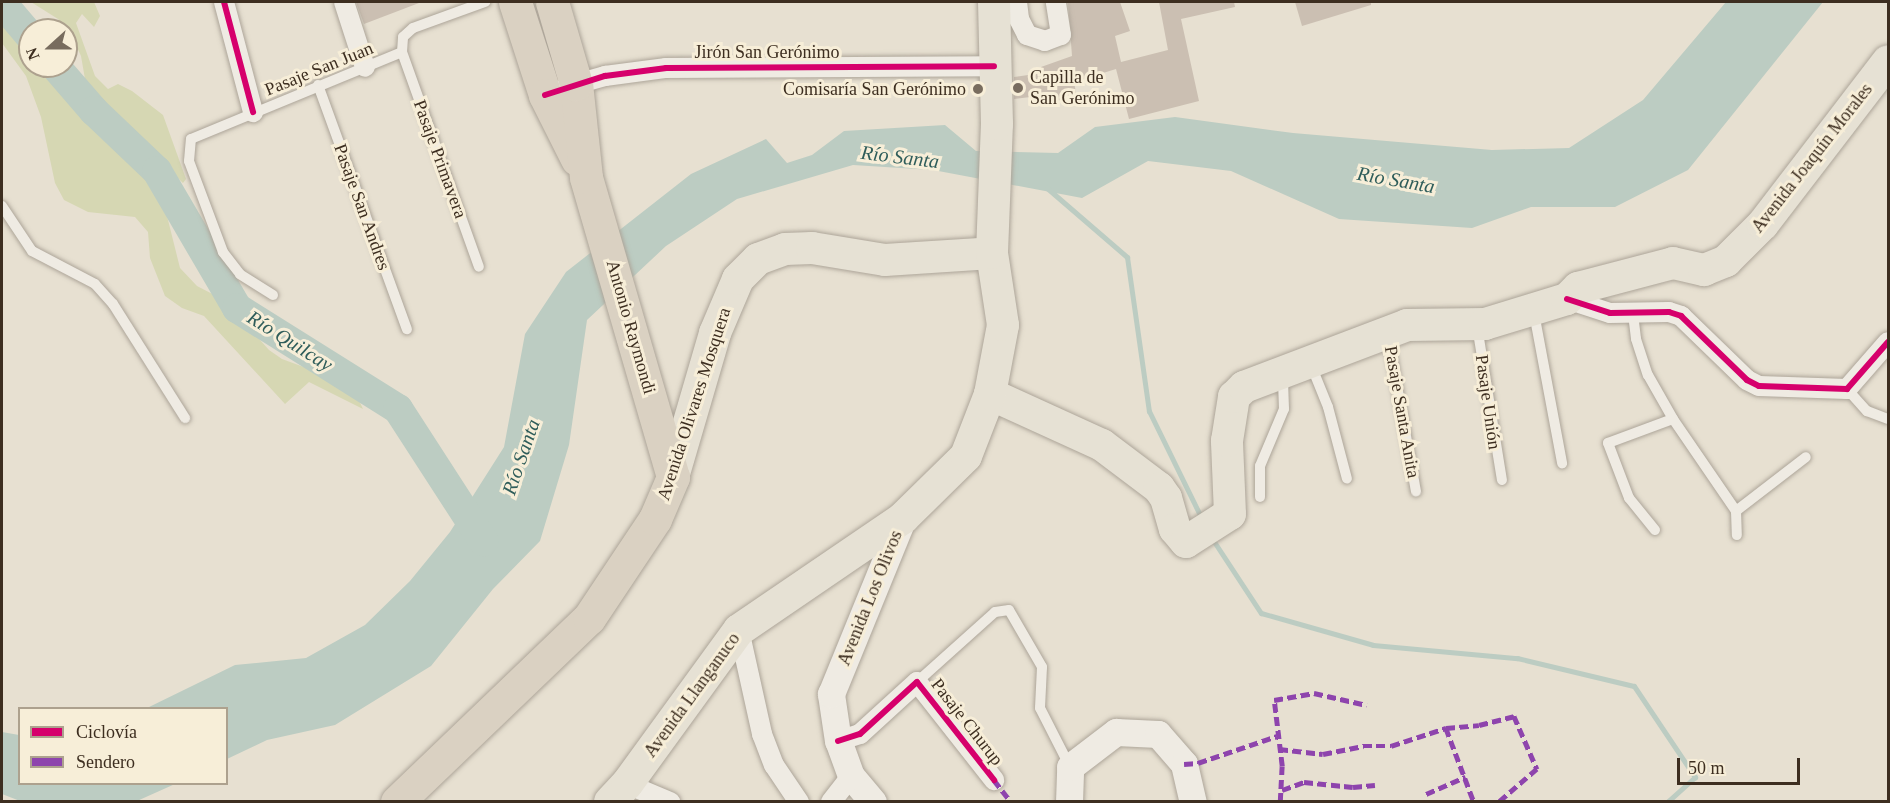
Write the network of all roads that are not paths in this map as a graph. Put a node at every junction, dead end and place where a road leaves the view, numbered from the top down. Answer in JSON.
{"nodes":[{"id":1,"x":224,"y":2,"type":"edge"},
{"id":2,"x":344,"y":2,"type":"edge"},
{"id":3,"x":485,"y":2,"type":"edge"},
{"id":4,"x":515,"y":2,"type":"edge"},
{"id":5,"x":552,"y":2,"type":"edge"},
{"id":6,"x":994,"y":2,"type":"edge"},
{"id":7,"x":1017,"y":2,"type":"edge"},
{"id":8,"x":1056,"y":2,"type":"edge"},
{"id":9,"x":402,"y":52,"type":"junction"},
{"id":10,"x":1888,"y":61,"type":"edge"},
{"id":11,"x":994,"y":66,"type":"junction"},
{"id":12,"x":366,"y":67,"type":"junction"},
{"id":13,"x":576,"y":84,"type":"junction"},
{"id":14,"x":318,"y":85,"type":"junction"},
{"id":15,"x":545,"y":95,"type":"junction"},
{"id":16,"x":253,"y":112,"type":"junction"},
{"id":17,"x":586,"y":177,"type":"junction"},
{"id":18,"x":2,"y":206,"type":"edge"},
{"id":19,"x":992,"y":253,"type":"junction"},
{"id":20,"x":479,"y":267,"type":"dead end"},
{"id":21,"x":273,"y":295,"type":"dead end"},
{"id":22,"x":1567,"y":299,"type":"junction"},
{"id":23,"x":1533,"y":309,"type":"junction"},
{"id":24,"x":1634,"y":314,"type":"junction"},
{"id":25,"x":1476,"y":324,"type":"junction"},
{"id":26,"x":407,"y":329,"type":"dead end"},
{"id":27,"x":1388,"y":333,"type":"junction"},
{"id":28,"x":1888,"y":342,"type":"edge"},
{"id":29,"x":1297,"y":368,"type":"junction"},
{"id":30,"x":1847,"y":389,"type":"junction"},
{"id":31,"x":990,"y":394,"type":"junction"},
{"id":32,"x":185,"y":417,"type":"dead end"},
{"id":33,"x":1672,"y":419,"type":"junction"},
{"id":34,"x":1888,"y":419,"type":"edge"},
{"id":35,"x":1806,"y":456,"type":"dead end"},
{"id":36,"x":1562,"y":463,"type":"dead end"},
{"id":37,"x":673,"y":477,"type":"junction"},
{"id":38,"x":1347,"y":479,"type":"dead end"},
{"id":39,"x":1502,"y":480,"type":"dead end"},
{"id":40,"x":1416,"y":492,"type":"dead end"},
{"id":41,"x":1260,"y":496,"type":"dead end"},
{"id":42,"x":1736,"y":511,"type":"junction"},
{"id":43,"x":903,"y":518,"type":"junction"},
{"id":44,"x":1655,"y":530,"type":"dead end"},
{"id":45,"x":1737,"y":535,"type":"dead end"},
{"id":46,"x":739,"y":630,"type":"junction"},
{"id":47,"x":917,"y":682,"type":"junction"},
{"id":48,"x":838,"y":741,"type":"junction"},
{"id":49,"x":1070,"y":767,"type":"junction"},
{"id":50,"x":851,"y":776,"type":"junction"},
{"id":51,"x":994,"y":780,"type":"dead end"},
{"id":52,"x":619,"y":793,"type":"edge"},
{"id":53,"x":397,"y":801,"type":"edge"},
{"id":54,"x":670,"y":801,"type":"edge"},
{"id":55,"x":799,"y":801,"type":"edge"},
{"id":56,"x":831,"y":801,"type":"edge"},
{"id":57,"x":873,"y":801,"type":"edge"},
{"id":58,"x":1069,"y":801,"type":"edge"},
{"id":59,"x":1193,"y":801,"type":"edge"}],
"edges":[{"from":1,"to":16,"type":"street"},
{"from":2,"to":12,"type":"street"},
{"from":3,"to":9,"type":"lane","name":"Pasaje San Juan"},
{"from":4,"to":15,"type":"highway"},
{"from":5,"to":13,"type":"highway"},
{"from":6,"to":11,"type":"main road","name":"Avenida Los Olivos"},
{"from":7,"to":8,"type":"street"},
{"from":9,"to":12,"type":"lane","name":"Pasaje San Juan"},
{"from":9,"to":20,"type":"lane","name":"Pasaje Primavera"},
{"from":10,"to":22,"type":"main road","name":"Avenida Joaquín Morales"},
{"from":11,"to":13,"type":"street","name":"Jirón San Gerónimo"},
{"from":11,"to":19,"type":"main road","name":"Avenida Los Olivos"},
{"from":12,"to":14,"type":"lane","name":"Pasaje San Juan"},
{"from":13,"to":15,"type":"street","name":"Jirón San Gerónimo"},
{"from":13,"to":17,"type":"highway"},
{"from":14,"to":16,"type":"lane","name":"Pasaje San Juan"},
{"from":14,"to":26,"type":"lane","name":"Pasaje San Andres"},
{"from":15,"to":17,"type":"highway"},
{"from":16,"to":21,"type":"lane","name":"Pasaje San Juan"},
{"from":17,"to":37,"type":"highway","name":"Antonio Raymondi"},
{"from":18,"to":32,"type":"lane"},
{"from":19,"to":31,"type":"main road","name":"Avenida Los Olivos"},
{"from":19,"to":37,"type":"main road","name":"Avenida Olivares Mosquera"},
{"from":22,"to":23,"type":"main road","name":"Avenida Joaquín Morales"},
{"from":22,"to":24,"type":"street"},
{"from":23,"to":25,"type":"main road","name":"Avenida Joaquín Morales"},
{"from":23,"to":36,"type":"lane"},
{"from":24,"to":30,"type":"street"},
{"from":24,"to":33,"type":"lane"},
{"from":25,"to":27,"type":"main road","name":"Avenida Joaquín Morales"},
{"from":25,"to":39,"type":"lane","name":"Pasaje Unión"},
{"from":27,"to":29,"type":"main road","name":"Avenida Joaquín Morales"},
{"from":27,"to":40,"type":"lane","name":"Pasaje Santa Anita"},
{"from":28,"to":30,"type":"street"},
{"from":29,"to":31,"type":"main road","name":"Avenida Joaquín Morales"},
{"from":29,"to":38,"type":"lane"},
{"from":29,"to":41,"type":"lane"},
{"from":30,"to":34,"type":"lane"},
{"from":31,"to":43,"type":"main road","name":"Avenida Los Olivos"},
{"from":33,"to":42,"type":"lane"},
{"from":33,"to":44,"type":"lane"},
{"from":35,"to":42,"type":"lane"},
{"from":37,"to":53,"type":"highway","name":"Avenida Olivares Mosquera"},
{"from":42,"to":45,"type":"lane"},
{"from":43,"to":46,"type":"main road","name":"Avenida Llanganuco"},
{"from":43,"to":48,"type":"main road","name":"Avenida Los Olivos"},
{"from":46,"to":52,"type":"main road","name":"Avenida Llanganuco"},
{"from":46,"to":55,"type":"street"},
{"from":47,"to":48,"type":"street"},
{"from":47,"to":49,"type":"lane"},
{"from":47,"to":51,"type":"street","name":"Pasaje Churup"},
{"from":48,"to":50,"type":"main road","name":"Avenida Los Olivos"},
{"from":49,"to":58,"type":"main road"},
{"from":49,"to":59,"type":"main road"},
{"from":50,"to":56,"type":"street"},
{"from":50,"to":57,"type":"main road","name":"Avenida Los Olivos"},
{"from":52,"to":54,"type":"street"}]}
